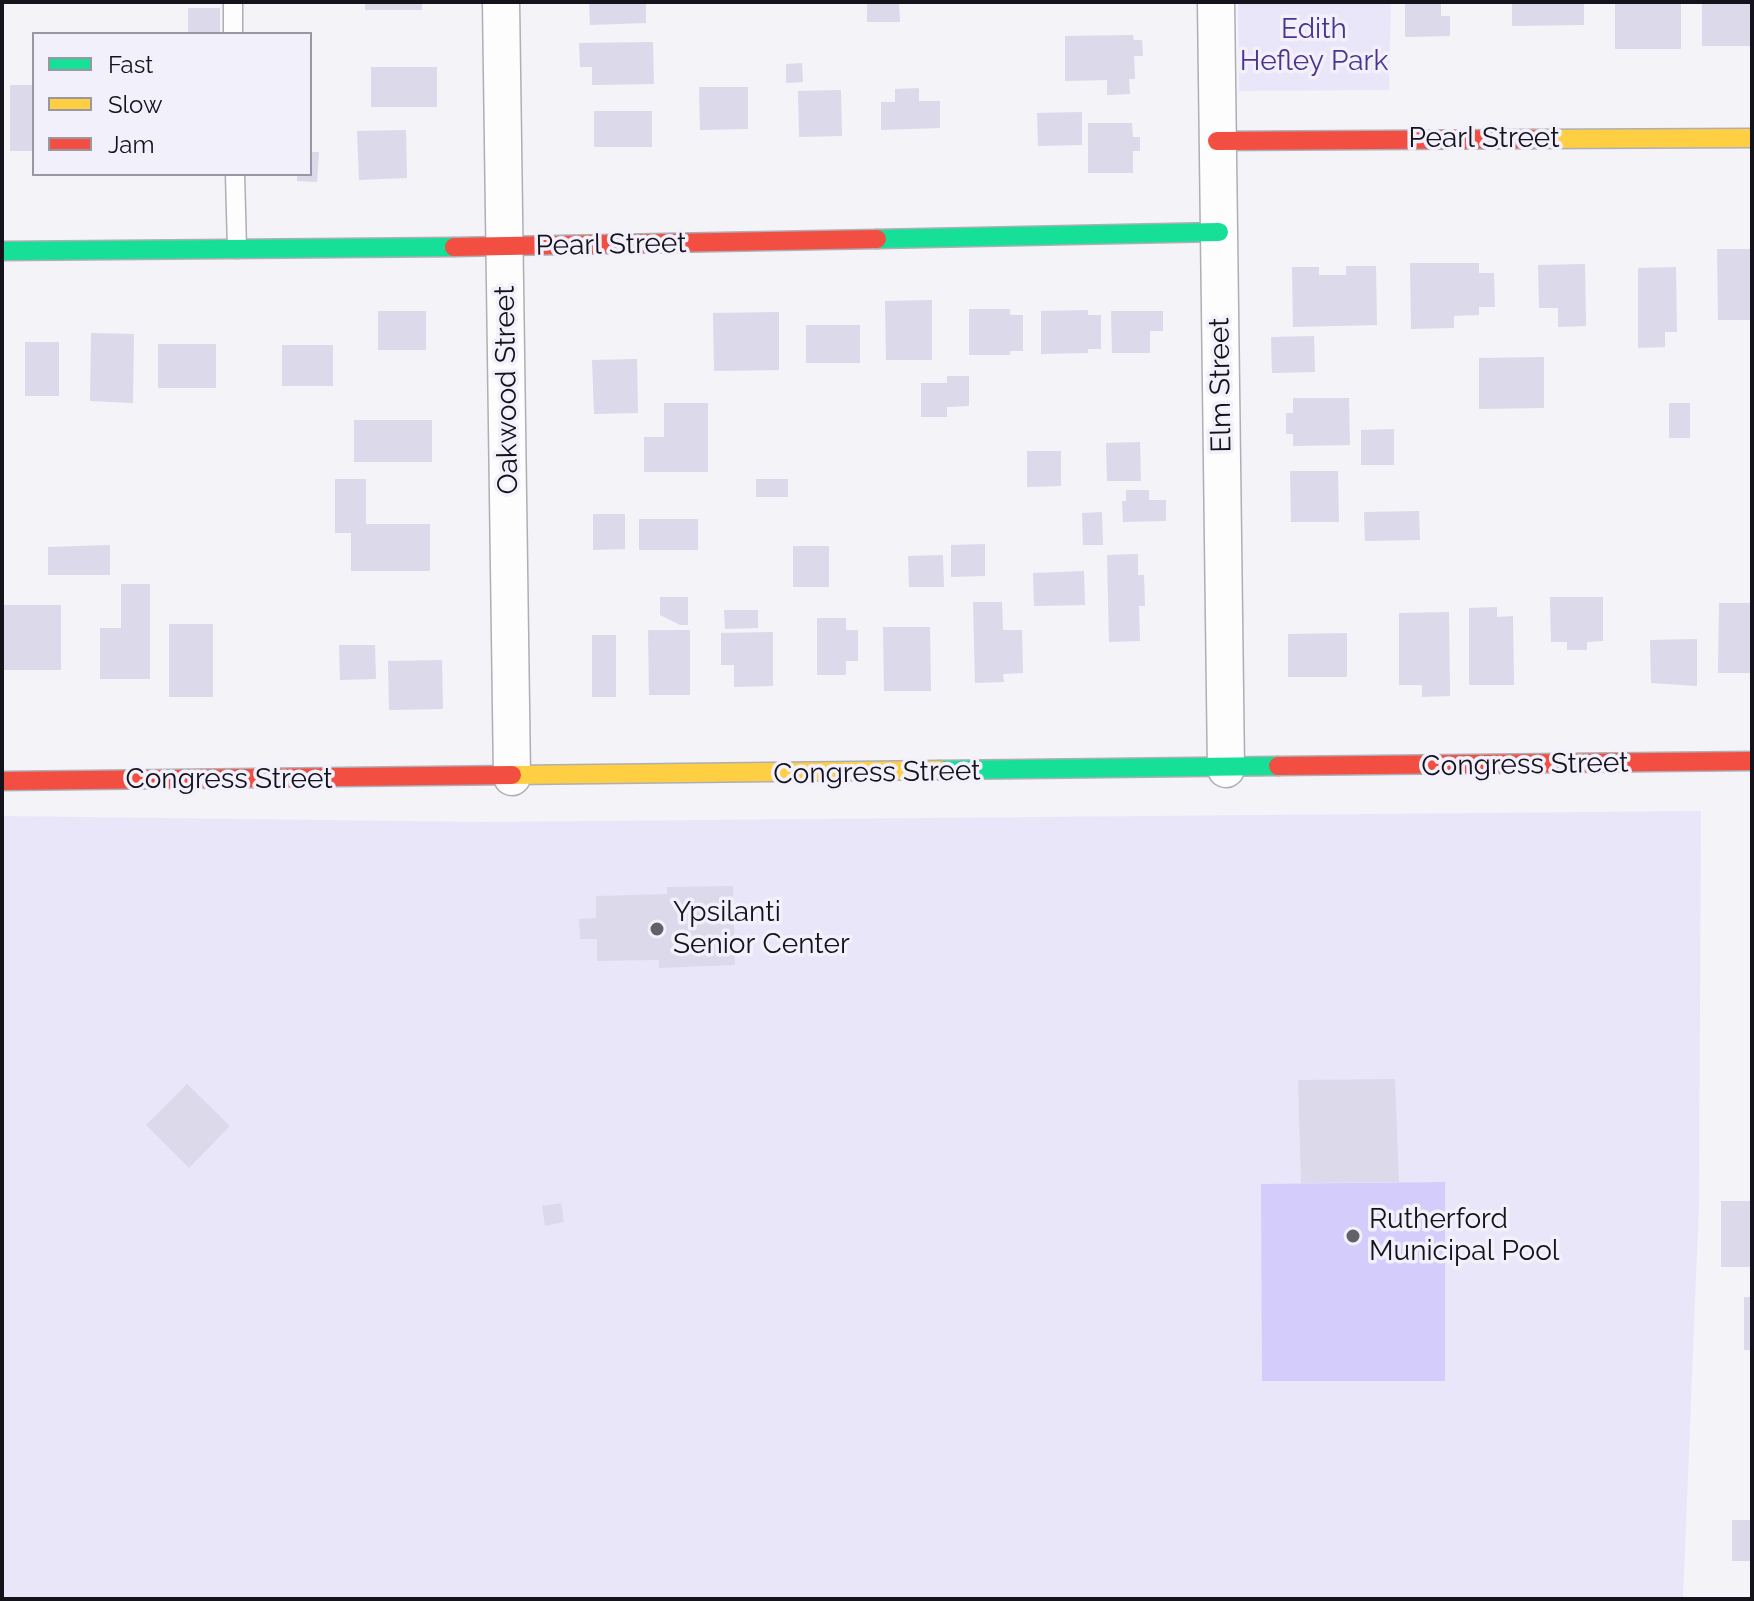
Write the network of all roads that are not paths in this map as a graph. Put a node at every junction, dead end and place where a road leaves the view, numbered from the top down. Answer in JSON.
{"nodes":[{"id":1,"x":233,"y":2,"type":"edge"},
{"id":2,"x":501,"y":2,"type":"edge"},
{"id":3,"x":1216,"y":2,"type":"edge"},
{"id":4,"x":233,"y":32,"type":"edge"},
{"id":5,"x":1752,"y":138,"type":"edge"},
{"id":6,"x":1217,"y":141,"type":"junction"},
{"id":7,"x":235,"y":176,"type":"edge"},
{"id":8,"x":1219,"y":232,"type":"junction"},
{"id":9,"x":505,"y":246,"type":"junction"},
{"id":10,"x":237,"y":249,"type":"junction"},
{"id":11,"x":2,"y":251,"type":"edge"},
{"id":12,"x":1752,"y":761,"type":"edge"},
{"id":13,"x":1226,"y":769,"type":"junction"},
{"id":14,"x":512,"y":777,"type":"junction"},
{"id":15,"x":2,"y":781,"type":"edge"}],
"edges":[{"from":1,"to":4,"type":"lane"},
{"from":2,"to":9,"type":"street","name":"Oakwood Street"},
{"from":3,"to":6,"type":"street","name":"Elm Street"},
{"from":5,"to":6,"type":"street","name":"Pearl Street"},
{"from":6,"to":8,"type":"street","name":"Elm Street"},
{"from":7,"to":10,"type":"lane"},
{"from":8,"to":9,"type":"street","name":"Pearl Street"},
{"from":8,"to":13,"type":"street","name":"Elm Street"},
{"from":9,"to":10,"type":"street","name":"Pearl Street"},
{"from":9,"to":14,"type":"street","name":"Oakwood Street"},
{"from":10,"to":11,"type":"street","name":"Pearl Street"},
{"from":12,"to":13,"type":"street","name":"Congress Street"},
{"from":13,"to":14,"type":"street","name":"Congress Street"},
{"from":14,"to":15,"type":"street","name":"Congress Street"}]}
